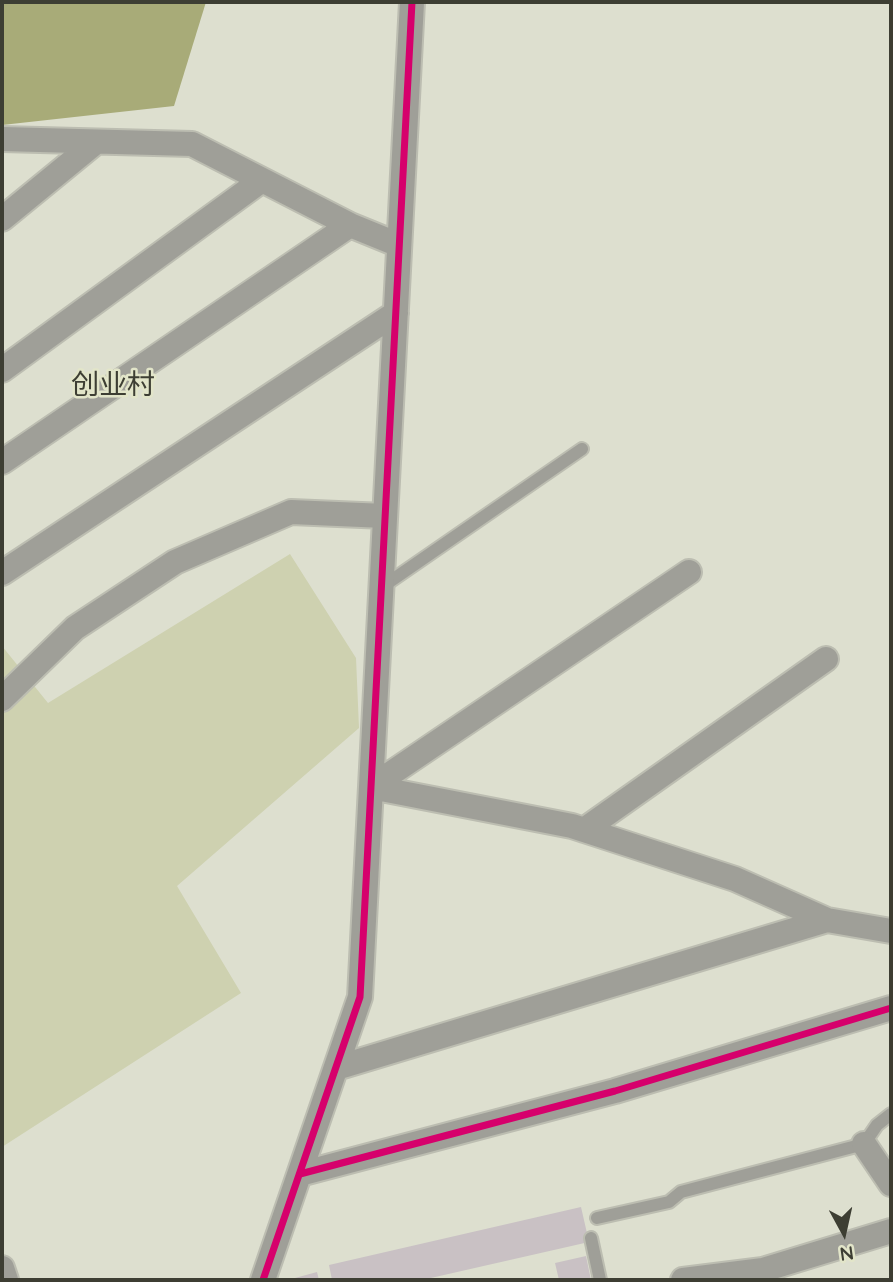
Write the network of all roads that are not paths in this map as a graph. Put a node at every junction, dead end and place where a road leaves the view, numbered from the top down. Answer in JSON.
{"nodes":[{"id":1,"x":412,"y":2,"type":"edge"},
{"id":2,"x":2,"y":139,"type":"edge"},
{"id":3,"x":96,"y":142,"type":"junction"},
{"id":4,"x":262,"y":180,"type":"junction"},
{"id":5,"x":2,"y":219,"type":"edge"},
{"id":6,"x":350,"y":225,"type":"junction"},
{"id":7,"x":399,"y":246,"type":"junction"},
{"id":8,"x":396,"y":313,"type":"junction"},
{"id":9,"x":2,"y":370,"type":"edge"},
{"id":10,"x":582,"y":449,"type":"dead end"},
{"id":11,"x":2,"y":462,"type":"edge"},
{"id":12,"x":385,"y":516,"type":"junction"},
{"id":13,"x":689,"y":572,"type":"dead end"},
{"id":14,"x":2,"y":573,"type":"edge"},
{"id":15,"x":381,"y":587,"type":"junction"},
{"id":16,"x":826,"y":659,"type":"dead end"},
{"id":17,"x":2,"y":699,"type":"edge"},
{"id":18,"x":371,"y":787,"type":"junction"},
{"id":19,"x":584,"y":830,"type":"junction"},
{"id":20,"x":827,"y":920,"type":"junction"},
{"id":21,"x":891,"y":932,"type":"edge"},
{"id":22,"x":891,"y":1007,"type":"edge"},
{"id":23,"x":336,"y":1068,"type":"junction"},
{"id":24,"x":891,"y":1114,"type":"edge"},
{"id":25,"x":864,"y":1144,"type":"junction"},
{"id":26,"x":887,"y":1170,"type":"edge"},
{"id":27,"x":300,"y":1174,"type":"junction"},
{"id":28,"x":597,"y":1218,"type":"dead end"},
{"id":29,"x":891,"y":1231,"type":"edge"},
{"id":30,"x":592,"y":1238,"type":"dead end"},
{"id":31,"x":2,"y":1268,"type":"edge"},
{"id":32,"x":6,"y":1280,"type":"edge"},
{"id":33,"x":263,"y":1280,"type":"edge"},
{"id":34,"x":600,"y":1280,"type":"edge"},
{"id":35,"x":683,"y":1280,"type":"edge"}],
"edges":[{"from":1,"to":7,"type":"street"},
{"from":2,"to":3,"type":"street"},
{"from":3,"to":4,"type":"street"},
{"from":3,"to":5,"type":"street"},
{"from":4,"to":6,"type":"street"},
{"from":4,"to":9,"type":"street"},
{"from":6,"to":7,"type":"street"},
{"from":6,"to":11,"type":"street"},
{"from":7,"to":8,"type":"street"},
{"from":8,"to":12,"type":"street"},
{"from":8,"to":14,"type":"street"},
{"from":10,"to":15,"type":"lane"},
{"from":12,"to":15,"type":"street"},
{"from":12,"to":17,"type":"street"},
{"from":13,"to":18,"type":"street"},
{"from":15,"to":18,"type":"street"},
{"from":16,"to":19,"type":"street"},
{"from":18,"to":19,"type":"street"},
{"from":18,"to":23,"type":"street"},
{"from":19,"to":20,"type":"street"},
{"from":20,"to":21,"type":"street"},
{"from":20,"to":23,"type":"street"},
{"from":22,"to":27,"type":"street"},
{"from":23,"to":27,"type":"street"},
{"from":24,"to":25,"type":"lane"},
{"from":25,"to":26,"type":"street"},
{"from":25,"to":28,"type":"lane"},
{"from":27,"to":33,"type":"street"},
{"from":29,"to":35,"type":"street"},
{"from":30,"to":34,"type":"lane"},
{"from":31,"to":32,"type":"street"}]}
